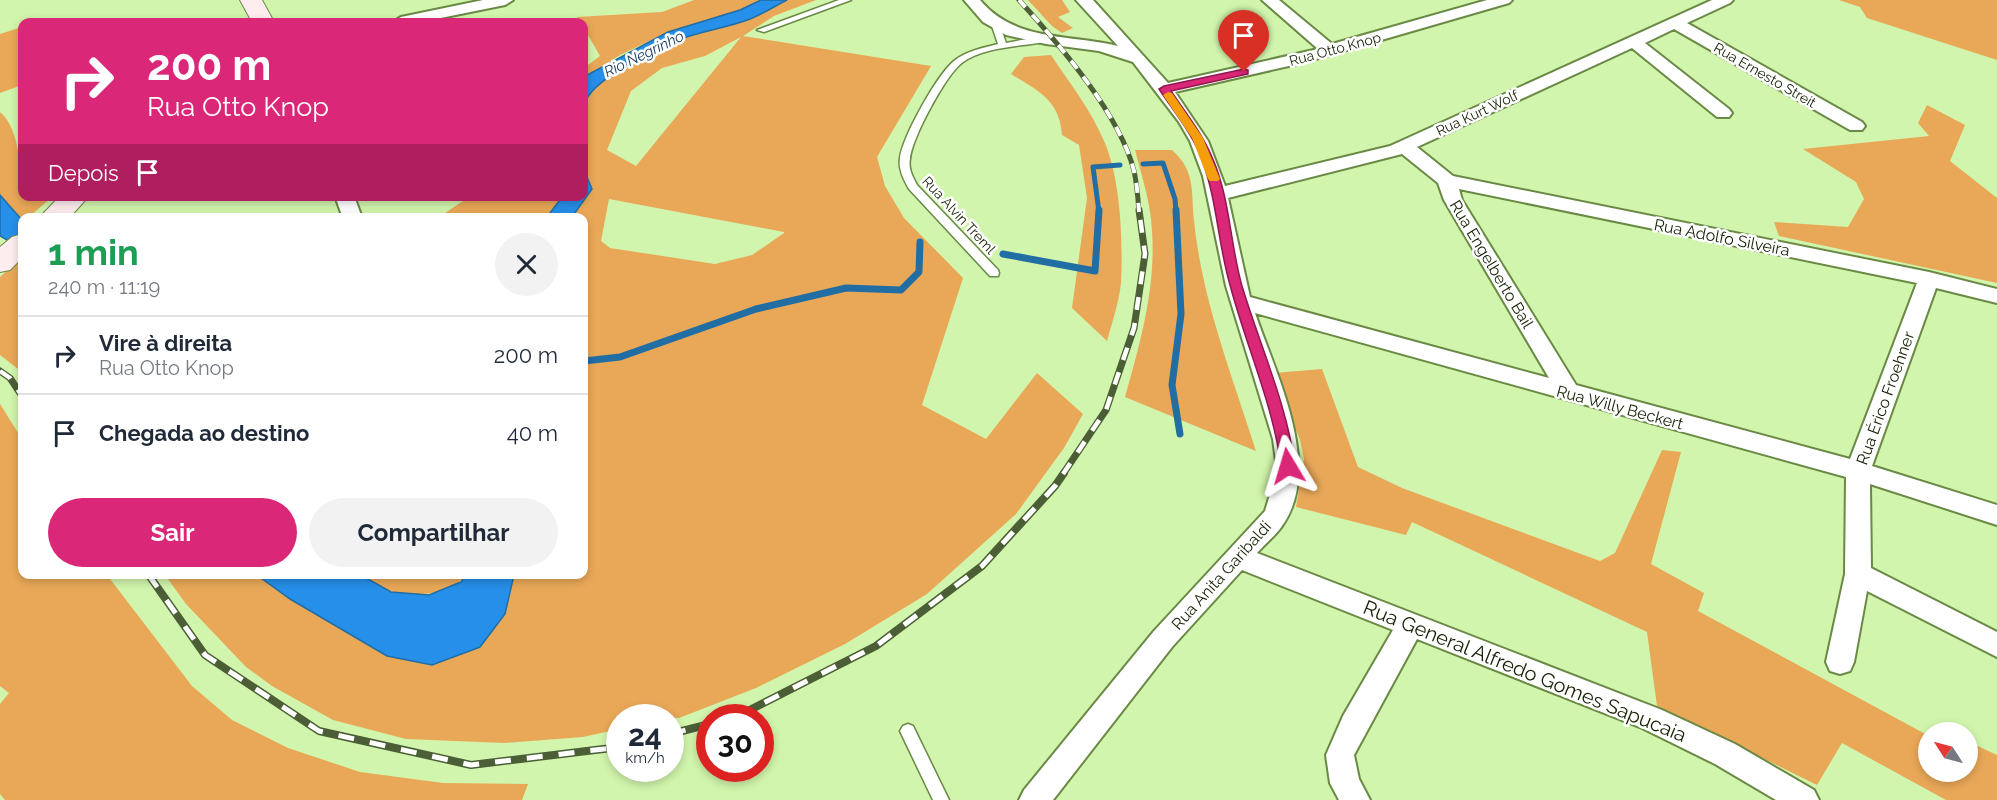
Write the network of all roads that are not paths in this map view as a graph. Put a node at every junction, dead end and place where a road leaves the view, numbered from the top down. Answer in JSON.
{"nodes":[{"id":1,"x":251,"y":0,"type":"edge"},
{"id":2,"x":505,"y":0,"type":"edge"},
{"id":3,"x":847,"y":0,"type":"edge"},
{"id":4,"x":972,"y":0,"type":"edge"},
{"id":5,"x":1084,"y":0,"type":"edge"},
{"id":6,"x":1270,"y":0,"type":"edge"},
{"id":7,"x":1504,"y":0,"type":"edge"},
{"id":8,"x":1725,"y":0,"type":"edge"},
{"id":9,"x":469,"y":4,"type":"edge"},
{"id":10,"x":260,"y":18,"type":"edge"},
{"id":11,"x":417,"y":18,"type":"edge"},
{"id":12,"x":995,"y":23,"type":"junction"},
{"id":13,"x":1675,"y":23,"type":"junction"},
{"id":14,"x":1109,"y":26,"type":"junction"},
{"id":15,"x":760,"y":30,"type":"dead end"},
{"id":16,"x":1043,"y":39,"type":"junction"},
{"id":17,"x":1077,"y":41,"type":"junction"},
{"id":18,"x":1634,"y":42,"type":"junction"},
{"id":19,"x":1003,"y":47,"type":"junction"},
{"id":20,"x":1330,"y":51,"type":"junction"},
{"id":21,"x":1140,"y":61,"type":"junction"},
{"id":22,"x":1164,"y":89,"type":"junction"},
{"id":23,"x":1723,"y":113,"type":"dead end"},
{"id":24,"x":1856,"y":126,"type":"dead end"},
{"id":25,"x":1405,"y":147,"type":"junction"},
{"id":26,"x":1447,"y":181,"type":"junction"},
{"id":27,"x":1218,"y":194,"type":"junction"},
{"id":28,"x":994,"y":273,"type":"dead end"},
{"id":29,"x":1929,"y":279,"type":"junction"},
{"id":30,"x":1997,"y":296,"type":"edge"},
{"id":31,"x":1241,"y":302,"type":"junction"},
{"id":32,"x":1569,"y":393,"type":"junction"},
{"id":33,"x":1858,"y":471,"type":"junction"},
{"id":34,"x":1997,"y":515,"type":"edge"},
{"id":35,"x":1238,"y":557,"type":"junction"},
{"id":36,"x":1858,"y":574,"type":"junction"},
{"id":37,"x":1411,"y":624,"type":"junction"},
{"id":38,"x":1997,"y":645,"type":"edge"},
{"id":39,"x":1840,"y":662,"type":"dead end"},
{"id":40,"x":908,"y":731,"type":"dead end"},
{"id":41,"x":1797,"y":798,"type":"edge"},
{"id":42,"x":941,"y":800,"type":"edge"},
{"id":43,"x":1034,"y":800,"type":"edge"},
{"id":44,"x":1355,"y":800,"type":"edge"}],
"edges":[{"from":1,"to":10,"type":"street"},
{"from":2,"to":9,"type":"street"},
{"from":3,"to":15,"type":"lane"},
{"from":4,"to":12,"type":"street"},
{"from":5,"to":14,"type":"street","name":"Rua Anita Garibaldi"},
{"from":6,"to":20,"type":"street"},
{"from":7,"to":20,"type":"street","name":"Rua Otto Knop"},
{"from":8,"to":13,"type":"street","name":"Rua Kurt Wolf"},
{"from":9,"to":11,"type":"street"},
{"from":12,"to":16,"type":"street"},
{"from":12,"to":19,"type":"lane"},
{"from":13,"to":18,"type":"street","name":"Rua Kurt Wolf"},
{"from":13,"to":24,"type":"street","name":"Rua Ernesto Streit"},
{"from":14,"to":17,"type":"street"},
{"from":14,"to":21,"type":"street","name":"Rua Anita Garibaldi"},
{"from":16,"to":17,"type":"street"},
{"from":16,"to":19,"type":"lane","name":"Rua Alvin Treml"},
{"from":17,"to":21,"type":"street"},
{"from":18,"to":23,"type":"street"},
{"from":18,"to":25,"type":"street","name":"Rua Kurt Wolf"},
{"from":19,"to":28,"type":"lane","name":"Rua Alvin Treml"},
{"from":20,"to":22,"type":"street","name":"Rua Otto Knop"},
{"from":21,"to":22,"type":"street","name":"Rua Anita Garibaldi"},
{"from":22,"to":27,"type":"street","name":"Rua Anita Garibaldi"},
{"from":25,"to":26,"type":"street","name":"Rua Engelberto Bail"},
{"from":25,"to":27,"type":"street","name":"Rua Kurt Wolf"},
{"from":26,"to":29,"type":"street","name":"Rua Adolfo Silveira"},
{"from":26,"to":32,"type":"street","name":"Rua Engelberto Bail"},
{"from":27,"to":31,"type":"street","name":"Rua Anita Garibaldi"},
{"from":29,"to":30,"type":"street","name":"Rua Adolfo Silveira"},
{"from":29,"to":33,"type":"street","name":"Rua Érico Froehner"},
{"from":31,"to":32,"type":"street","name":"Rua Willy Beckert"},
{"from":31,"to":35,"type":"street","name":"Rua Anita Garibaldi"},
{"from":32,"to":33,"type":"street","name":"Rua Willy Beckert"},
{"from":33,"to":34,"type":"street","name":"Rua Willy Beckert"},
{"from":33,"to":36,"type":"street","name":"Rua Érico Froehner"},
{"from":35,"to":37,"type":"street","name":"Rua General Alfredo Gomes Sapucaia"},
{"from":35,"to":43,"type":"street","name":"Rua Anita Garibaldi"},
{"from":36,"to":38,"type":"street"},
{"from":36,"to":39,"type":"street","name":"Rua Érico Froehner"},
{"from":37,"to":41,"type":"street","name":"Rua General Alfredo Gomes Sapucaia"},
{"from":37,"to":44,"type":"street"},
{"from":40,"to":42,"type":"lane"}]}
